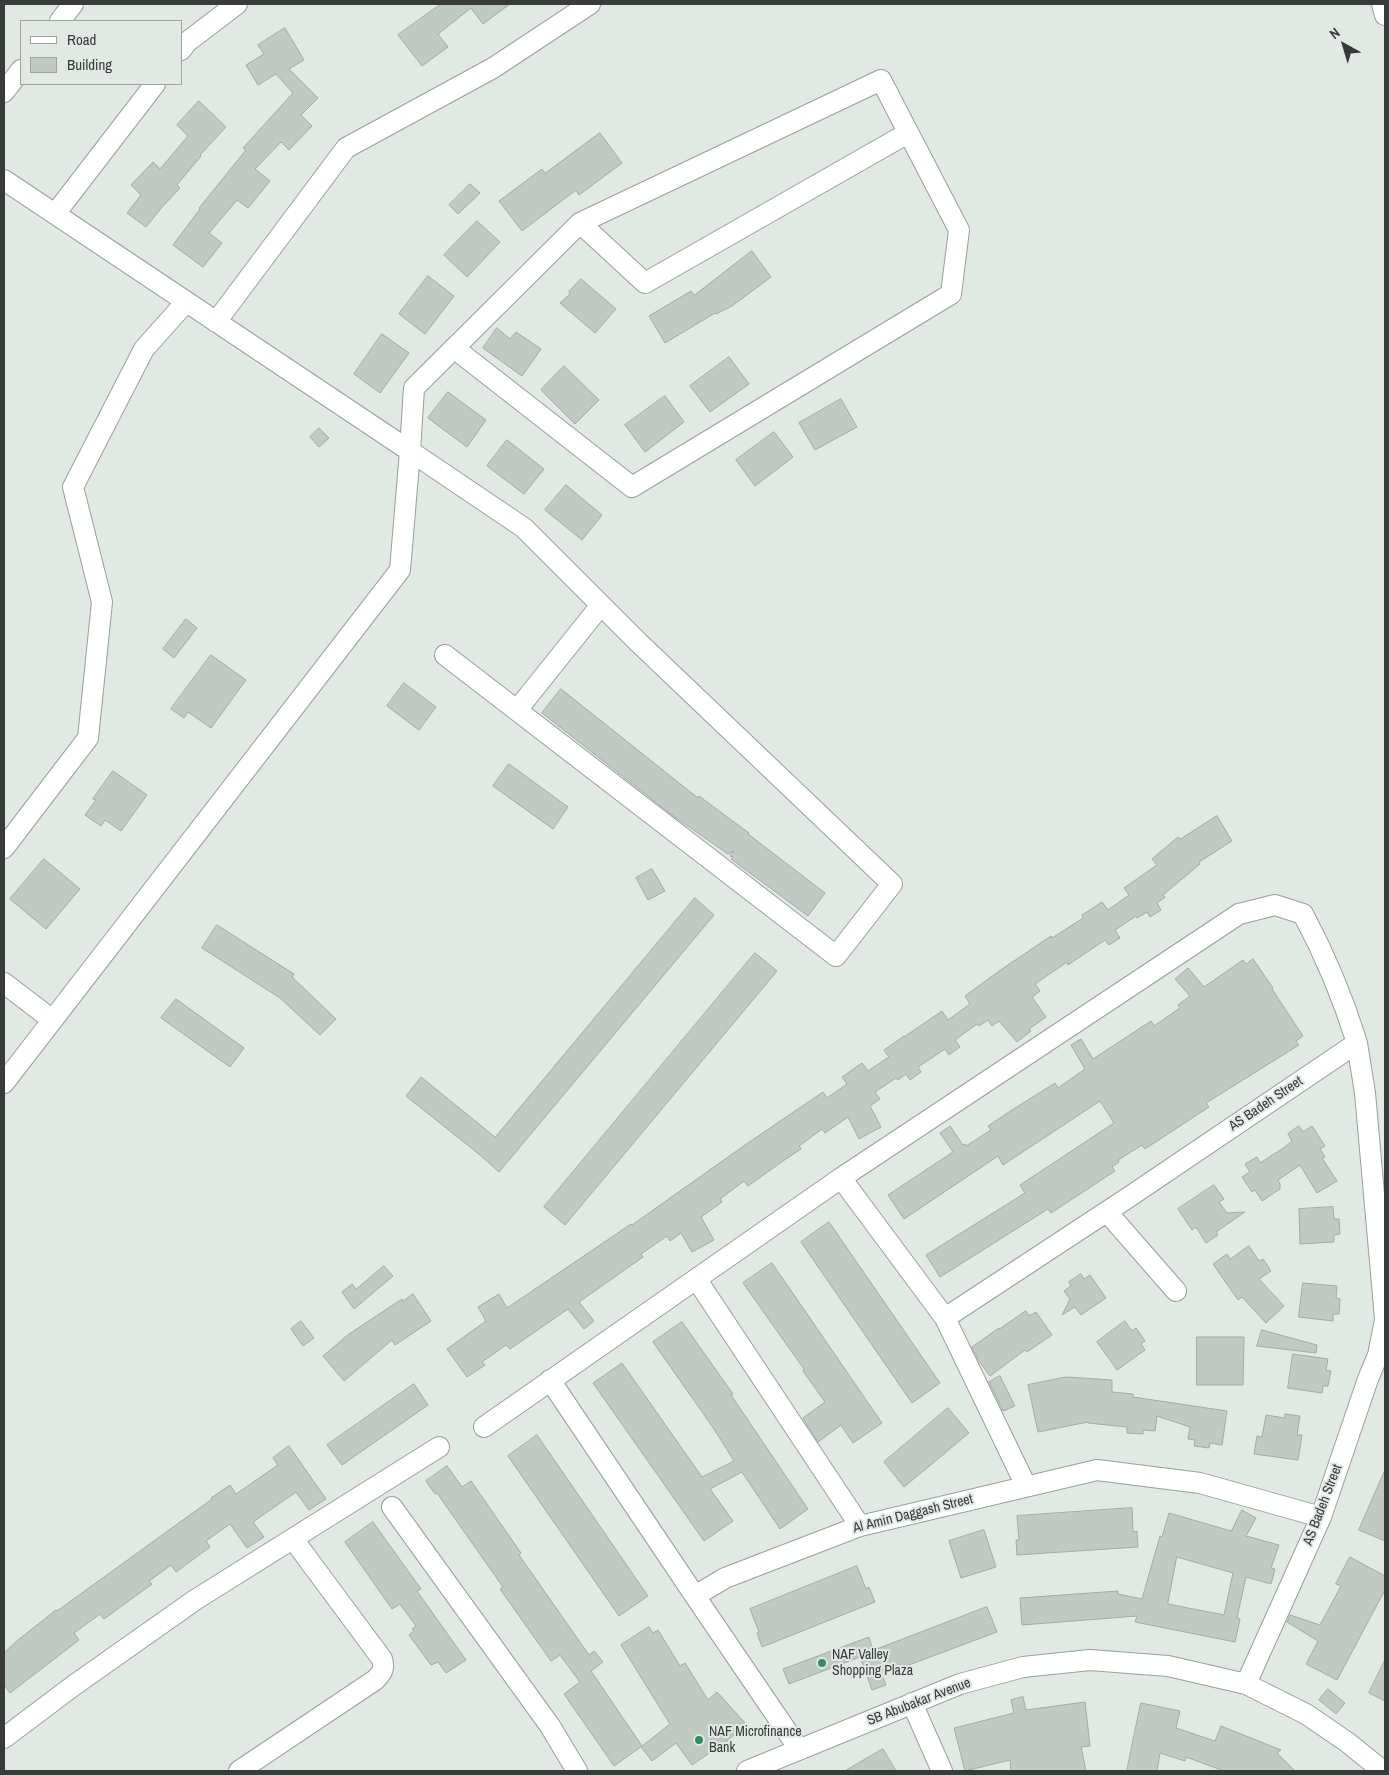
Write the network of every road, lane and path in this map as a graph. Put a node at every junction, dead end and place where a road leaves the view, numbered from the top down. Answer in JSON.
{"nodes":[{"id":1,"x":74,"y":4,"type":"edge"},
{"id":2,"x":237,"y":4,"type":"edge"},
{"id":3,"x":590,"y":4,"type":"edge"},
{"id":4,"x":1382,"y":4,"type":"edge"},
{"id":5,"x":1385,"y":15,"type":"edge"},
{"id":6,"x":61,"y":20,"type":"edge"},
{"id":7,"x":182,"y":49,"type":"edge"},
{"id":8,"x":20,"y":71,"type":"edge"},
{"id":9,"x":154,"y":85,"type":"edge"},
{"id":10,"x":4,"y":92,"type":"edge"},
{"id":11,"x":908,"y":133,"type":"junction"},
{"id":12,"x":4,"y":180,"type":"edge"},
{"id":13,"x":54,"y":214,"type":"junction"},
{"id":14,"x":580,"y":223,"type":"junction"},
{"id":15,"x":186,"y":302,"type":"junction"},
{"id":16,"x":216,"y":322,"type":"junction"},
{"id":17,"x":454,"y":348,"type":"junction"},
{"id":18,"x":410,"y":451,"type":"junction"},
{"id":19,"x":601,"y":606,"type":"junction"},
{"id":20,"x":445,"y":655,"type":"dead end"},
{"id":21,"x":517,"y":710,"type":"junction"},
{"id":22,"x":4,"y":848,"type":"edge"},
{"id":23,"x":4,"y":983,"type":"edge"},
{"id":24,"x":51,"y":1019,"type":"junction"},
{"id":25,"x":1357,"y":1043,"type":"junction"},
{"id":26,"x":4,"y":1083,"type":"edge"},
{"id":27,"x":841,"y":1178,"type":"junction"},
{"id":28,"x":1107,"y":1212,"type":"junction"},
{"id":29,"x":697,"y":1280,"type":"junction"},
{"id":30,"x":1176,"y":1291,"type":"dead end"},
{"id":31,"x":945,"y":1318,"type":"junction"},
{"id":32,"x":1385,"y":1319,"type":"edge"},
{"id":33,"x":1382,"y":1357,"type":"edge"},
{"id":34,"x":550,"y":1380,"type":"junction"},
{"id":35,"x":484,"y":1427,"type":"dead end"},
{"id":36,"x":439,"y":1446,"type":"dead end"},
{"id":37,"x":1026,"y":1486,"type":"junction"},
{"id":38,"x":392,"y":1508,"type":"dead end"},
{"id":39,"x":1321,"y":1517,"type":"junction"},
{"id":40,"x":860,"y":1526,"type":"junction"},
{"id":41,"x":293,"y":1539,"type":"junction"},
{"id":42,"x":695,"y":1596,"type":"junction"},
{"id":43,"x":1246,"y":1684,"type":"junction"},
{"id":44,"x":912,"y":1704,"type":"junction"},
{"id":45,"x":4,"y":1738,"type":"edge"},
{"id":46,"x":799,"y":1749,"type":"junction"},
{"id":47,"x":239,"y":1771,"type":"edge"},
{"id":48,"x":577,"y":1771,"type":"edge"},
{"id":49,"x":747,"y":1771,"type":"edge"},
{"id":50,"x":942,"y":1771,"type":"edge"},
{"id":51,"x":1383,"y":1771,"type":"edge"}],
"edges":[{"from":1,"to":6,"type":"street"},
{"from":2,"to":7,"type":"street"},
{"from":3,"to":16,"type":"street"},
{"from":4,"to":5,"type":"street"},
{"from":8,"to":10,"type":"street"},
{"from":9,"to":13,"type":"street"},
{"from":11,"to":14,"type":"street"},
{"from":11,"to":14,"type":"street"},
{"from":11,"to":17,"type":"street"},
{"from":12,"to":13,"type":"street"},
{"from":13,"to":15,"type":"street"},
{"from":14,"to":17,"type":"street"},
{"from":15,"to":16,"type":"street"},
{"from":15,"to":22,"type":"street"},
{"from":16,"to":18,"type":"street"},
{"from":17,"to":18,"type":"street"},
{"from":18,"to":19,"type":"street"},
{"from":18,"to":24,"type":"street"},
{"from":19,"to":21,"type":"street"},
{"from":19,"to":21,"type":"street"},
{"from":20,"to":21,"type":"street"},
{"from":23,"to":24,"type":"street"},
{"from":24,"to":26,"type":"street"},
{"from":25,"to":27,"type":"street"},
{"from":25,"to":28,"type":"street","name":"AS Badeh Street"},
{"from":25,"to":32,"type":"street","name":"AS Badeh Street"},
{"from":27,"to":29,"type":"street"},
{"from":27,"to":31,"type":"street"},
{"from":28,"to":30,"type":"street"},
{"from":28,"to":31,"type":"street","name":"AS Badeh Street"},
{"from":29,"to":34,"type":"street"},
{"from":29,"to":40,"type":"street"},
{"from":31,"to":37,"type":"street"},
{"from":32,"to":33,"type":"street","name":"AS Badeh Street"},
{"from":33,"to":39,"type":"street","name":"AS Badeh Street"},
{"from":34,"to":35,"type":"street"},
{"from":34,"to":42,"type":"street"},
{"from":36,"to":41,"type":"street"},
{"from":37,"to":39,"type":"street","name":"Al Amin Daggash Street"},
{"from":37,"to":40,"type":"street","name":"Al Amin Daggash Street"},
{"from":38,"to":48,"type":"street"},
{"from":39,"to":43,"type":"street","name":"AS Badeh Street"},
{"from":40,"to":42,"type":"street","name":"Al Amin Daggash Street"},
{"from":41,"to":45,"type":"street"},
{"from":41,"to":47,"type":"street"},
{"from":42,"to":46,"type":"street"},
{"from":43,"to":44,"type":"street","name":"SB Abubakar Avenue"},
{"from":43,"to":51,"type":"street","name":"SB Abubakar Avenue"},
{"from":44,"to":46,"type":"street","name":"SB Abubakar Avenue"},
{"from":44,"to":50,"type":"street"},
{"from":46,"to":49,"type":"street","name":"SB Abubakar Avenue"}]}
